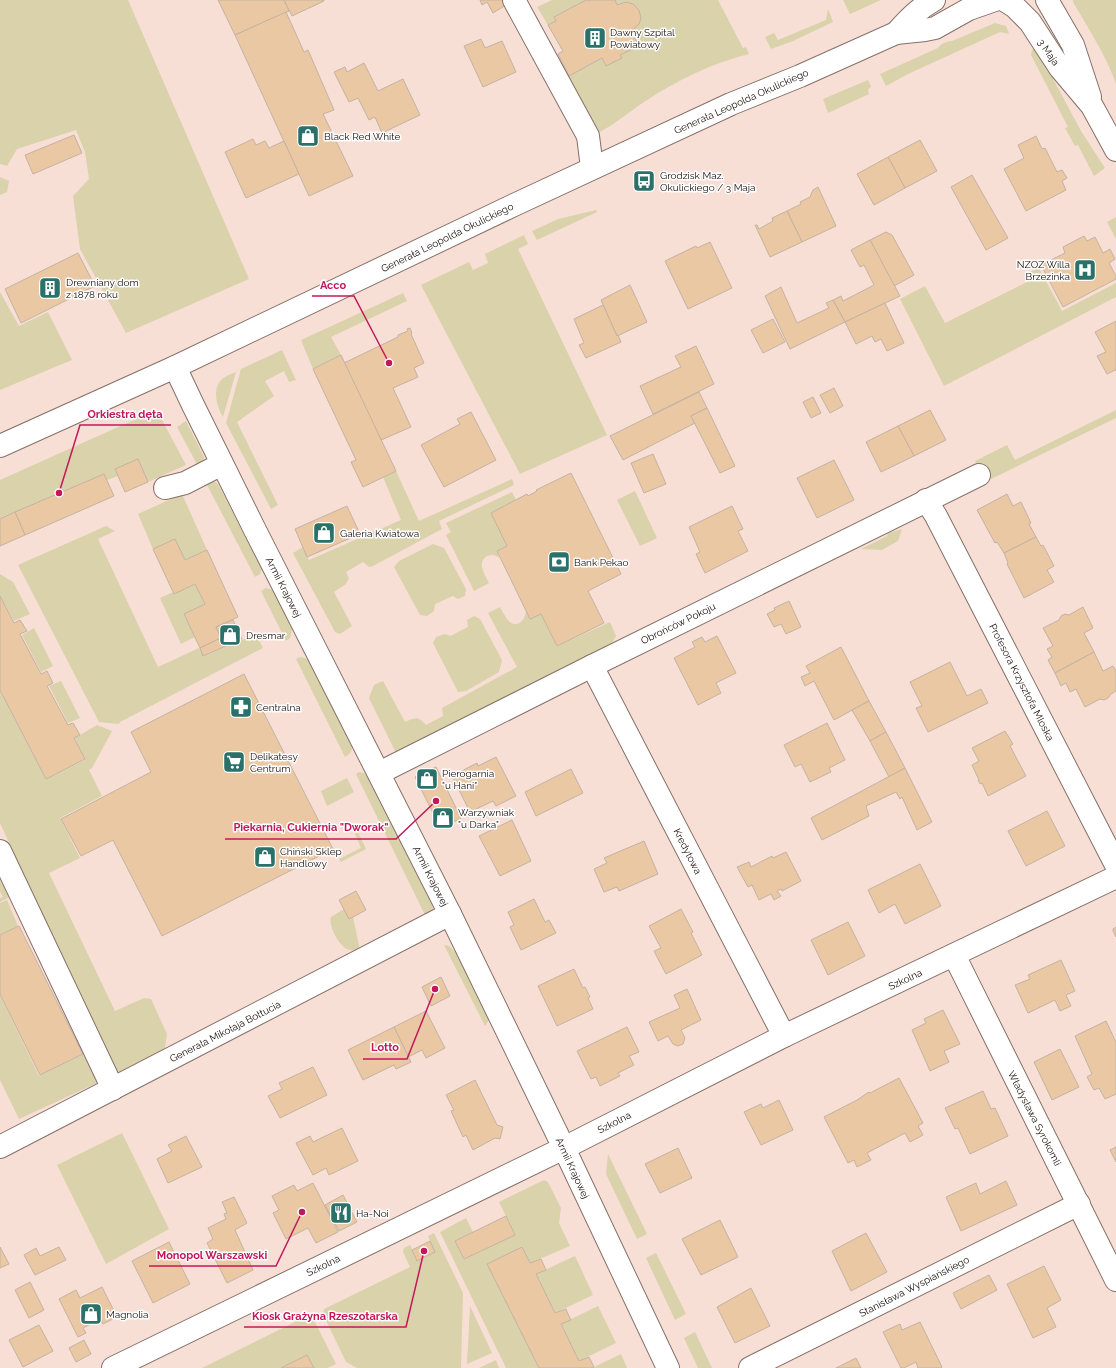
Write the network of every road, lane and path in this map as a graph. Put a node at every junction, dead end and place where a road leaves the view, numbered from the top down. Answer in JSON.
{"nodes":[{"id":1,"x":514,"y":0,"type":"edge"},
{"id":2,"x":934,"y":0,"type":"edge"},
{"id":3,"x":995,"y":0,"type":"edge"},
{"id":4,"x":1004,"y":0,"type":"edge"},
{"id":5,"x":1016,"y":0,"type":"edge"},
{"id":6,"x":1047,"y":0,"type":"edge"},
{"id":7,"x":896,"y":33,"type":"junction"},
{"id":8,"x":1092,"y":106,"type":"junction"},
{"id":9,"x":1116,"y":150,"type":"edge"},
{"id":10,"x":592,"y":168,"type":"junction"},
{"id":11,"x":175,"y":367,"type":"junction"},
{"id":12,"x":0,"y":446,"type":"edge"},
{"id":13,"x":222,"y":464,"type":"junction"},
{"id":14,"x":979,"y":475,"type":"dead end"},
{"id":15,"x":165,"y":488,"type":"dead end"},
{"id":16,"x":926,"y":500,"type":"junction"},
{"id":17,"x":592,"y":666,"type":"junction"},
{"id":18,"x":379,"y":773,"type":"junction"},
{"id":19,"x":0,"y":851,"type":"edge"},
{"id":20,"x":1116,"y":865,"type":"edge"},
{"id":21,"x":1116,"y":877,"type":"edge"},
{"id":22,"x":450,"y":914,"type":"junction"},
{"id":23,"x":954,"y":955,"type":"junction"},
{"id":24,"x":784,"y":1036,"type":"junction"},
{"id":25,"x":113,"y":1089,"type":"junction"},
{"id":26,"x":0,"y":1147,"type":"edge"},
{"id":27,"x":564,"y":1148,"type":"junction"},
{"id":28,"x":1078,"y":1204,"type":"junction"},
{"id":29,"x":1116,"y":1280,"type":"edge"},
{"id":30,"x":113,"y":1368,"type":"edge"},
{"id":31,"x":668,"y":1368,"type":"edge"},
{"id":32,"x":750,"y":1368,"type":"edge"}],
"edges":[{"from":1,"to":10,"type":"street"},
{"from":2,"to":7,"type":"street","name":"Generała Leopolda Okulickiego"},
{"from":3,"to":7,"type":"street","name":"Generała Leopolda Okulickiego"},
{"from":4,"to":5,"type":"street"},
{"from":4,"to":8,"type":"street","name":"3 Maja"},
{"from":6,"to":8,"type":"street","name":"3 Maja"},
{"from":7,"to":10,"type":"street","name":"Generała Leopolda Okulickiego"},
{"from":8,"to":9,"type":"street","name":"3 Maja"},
{"from":10,"to":11,"type":"street","name":"Generała Leopolda Okulickiego"},
{"from":11,"to":12,"type":"street","name":"Generała Leopolda Okulickiego"},
{"from":11,"to":13,"type":"street","name":"Armii Krajowej"},
{"from":13,"to":15,"type":"street"},
{"from":13,"to":18,"type":"street","name":"Armii Krajowej"},
{"from":14,"to":16,"type":"street","name":"Obrońców Pokoju"},
{"from":16,"to":17,"type":"street","name":"Obrońców Pokoju"},
{"from":16,"to":20,"type":"street","name":"Profesora Krzysztofa Mloska"},
{"from":17,"to":18,"type":"street","name":"Obrońców Pokoju"},
{"from":17,"to":24,"type":"street","name":"Kredytowa"},
{"from":18,"to":22,"type":"street","name":"Armii Krajowej"},
{"from":19,"to":25,"type":"street"},
{"from":21,"to":23,"type":"street","name":"Szkolna"},
{"from":22,"to":25,"type":"street","name":"Generała Mikołaja Bołtucia"},
{"from":22,"to":27,"type":"street","name":"Armii Krajowej"},
{"from":23,"to":24,"type":"street","name":"Szkolna"},
{"from":23,"to":28,"type":"street","name":"Władysława Syrokomli"},
{"from":24,"to":27,"type":"street","name":"Szkolna"},
{"from":25,"to":26,"type":"street","name":"Generała Mikołaja Bołtucia"},
{"from":27,"to":30,"type":"street","name":"Szkolna"},
{"from":27,"to":31,"type":"street","name":"Armii Krajowej"},
{"from":28,"to":29,"type":"street","name":"Władysława Syrokomli"},
{"from":28,"to":32,"type":"street","name":"Stanisława Wyspiańskiego"}]}
